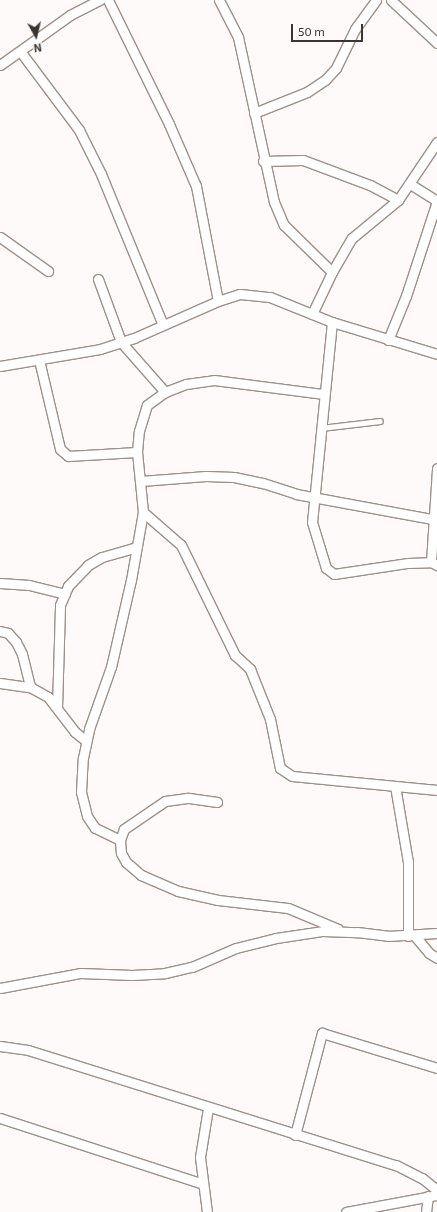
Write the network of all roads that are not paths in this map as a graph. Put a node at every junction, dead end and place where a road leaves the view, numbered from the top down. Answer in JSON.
{"nodes":[{"id":1,"x":100,"y":0,"type":"edge"},
{"id":2,"x":108,"y":0,"type":"edge"},
{"id":3,"x":219,"y":0,"type":"edge"},
{"id":4,"x":376,"y":0,"type":"edge"},
{"id":5,"x":391,"y":0,"type":"edge"},
{"id":6,"x":437,"y":43,"type":"edge"},
{"id":7,"x":20,"y":51,"type":"junction"},
{"id":8,"x":0,"y":65,"type":"edge"},
{"id":9,"x":254,"y":113,"type":"junction"},
{"id":10,"x":437,"y":142,"type":"edge"},
{"id":11,"x":263,"y":161,"type":"junction"},
{"id":12,"x":410,"y":184,"type":"junction"},
{"id":13,"x":398,"y":200,"type":"junction"},
{"id":14,"x":437,"y":201,"type":"edge"},
{"id":15,"x":0,"y":237,"type":"edge"},
{"id":16,"x":48,"y":271,"type":"dead end"},
{"id":17,"x":332,"y":272,"type":"junction"},
{"id":18,"x":98,"y":279,"type":"dead end"},
{"id":19,"x":218,"y":301,"type":"junction"},
{"id":20,"x":312,"y":314,"type":"junction"},
{"id":21,"x":332,"y":322,"type":"junction"},
{"id":22,"x":162,"y":325,"type":"junction"},
{"id":23,"x":388,"y":340,"type":"junction"},
{"id":24,"x":121,"y":342,"type":"junction"},
{"id":25,"x":437,"y":354,"type":"edge"},
{"id":26,"x":39,"y":360,"type":"junction"},
{"id":27,"x":0,"y":366,"type":"edge"},
{"id":28,"x":165,"y":392,"type":"junction"},
{"id":29,"x":324,"y":394,"type":"junction"},
{"id":30,"x":380,"y":421,"type":"dead end"},
{"id":31,"x":321,"y":428,"type":"junction"},
{"id":32,"x":138,"y":452,"type":"junction"},
{"id":33,"x":437,"y":468,"type":"edge"},
{"id":34,"x":142,"y":481,"type":"junction"},
{"id":35,"x":313,"y":498,"type":"junction"},
{"id":36,"x":143,"y":512,"type":"junction"},
{"id":37,"x":435,"y":521,"type":"edge"},
{"id":38,"x":137,"y":547,"type":"junction"},
{"id":39,"x":434,"y":564,"type":"edge"},
{"id":40,"x":0,"y":583,"type":"edge"},
{"id":41,"x":65,"y":594,"type":"junction"},
{"id":42,"x":0,"y":631,"type":"edge"},
{"id":43,"x":0,"y":683,"type":"edge"},
{"id":44,"x":30,"y":687,"type":"junction"},
{"id":45,"x":57,"y":708,"type":"junction"},
{"id":46,"x":86,"y":741,"type":"junction"},
{"id":47,"x":396,"y":786,"type":"junction"},
{"id":48,"x":437,"y":790,"type":"edge"},
{"id":49,"x":217,"y":802,"type":"dead end"},
{"id":50,"x":120,"y":840,"type":"junction"},
{"id":51,"x":343,"y":931,"type":"junction"},
{"id":52,"x":437,"y":933,"type":"edge"},
{"id":53,"x":411,"y":936,"type":"junction"},
{"id":54,"x":437,"y":958,"type":"edge"},
{"id":55,"x":0,"y":988,"type":"edge"},
{"id":56,"x":0,"y":1046,"type":"edge"},
{"id":57,"x":437,"y":1068,"type":"edge"},
{"id":58,"x":208,"y":1108,"type":"junction"},
{"id":59,"x":0,"y":1118,"type":"edge"},
{"id":60,"x":295,"y":1134,"type":"junction"},
{"id":61,"x":202,"y":1184,"type":"junction"},
{"id":62,"x":437,"y":1190,"type":"edge"},
{"id":63,"x":432,"y":1196,"type":"edge"},
{"id":64,"x":206,"y":1212,"type":"edge"},
{"id":65,"x":346,"y":1212,"type":"edge"},
{"id":66,"x":426,"y":1212,"type":"edge"}],
"edges":[{"from":1,"to":7,"type":"street"},
{"from":2,"to":19,"type":"street"},
{"from":3,"to":9,"type":"street"},
{"from":4,"to":9,"type":"street"},
{"from":5,"to":6,"type":"street"},
{"from":7,"to":8,"type":"street"},
{"from":7,"to":22,"type":"street"},
{"from":9,"to":11,"type":"street"},
{"from":10,"to":12,"type":"street"},
{"from":11,"to":13,"type":"street"},
{"from":11,"to":17,"type":"street"},
{"from":12,"to":13,"type":"street"},
{"from":12,"to":14,"type":"street"},
{"from":13,"to":17,"type":"street"},
{"from":14,"to":23,"type":"street"},
{"from":15,"to":16,"type":"street"},
{"from":17,"to":20,"type":"street"},
{"from":18,"to":24,"type":"street"},
{"from":19,"to":20,"type":"street"},
{"from":19,"to":22,"type":"street"},
{"from":20,"to":21,"type":"street"},
{"from":21,"to":23,"type":"street"},
{"from":21,"to":29,"type":"street"},
{"from":22,"to":24,"type":"street"},
{"from":23,"to":25,"type":"street"},
{"from":24,"to":26,"type":"street"},
{"from":24,"to":28,"type":"street"},
{"from":26,"to":27,"type":"street"},
{"from":26,"to":32,"type":"street"},
{"from":28,"to":29,"type":"street"},
{"from":28,"to":32,"type":"street"},
{"from":29,"to":31,"type":"street"},
{"from":30,"to":31,"type":"lane"},
{"from":31,"to":35,"type":"street"},
{"from":32,"to":34,"type":"street"},
{"from":33,"to":37,"type":"street"},
{"from":34,"to":35,"type":"street"},
{"from":34,"to":36,"type":"street"},
{"from":35,"to":37,"type":"street"},
{"from":35,"to":39,"type":"street"},
{"from":36,"to":38,"type":"street"},
{"from":36,"to":47,"type":"street"},
{"from":37,"to":39,"type":"street"},
{"from":38,"to":41,"type":"street"},
{"from":38,"to":46,"type":"street"},
{"from":40,"to":41,"type":"street"},
{"from":41,"to":45,"type":"street"},
{"from":42,"to":44,"type":"street"},
{"from":43,"to":44,"type":"street"},
{"from":44,"to":45,"type":"street"},
{"from":45,"to":46,"type":"street"},
{"from":46,"to":50,"type":"street"},
{"from":47,"to":48,"type":"street"},
{"from":47,"to":53,"type":"street"},
{"from":49,"to":50,"type":"street"},
{"from":50,"to":51,"type":"street"},
{"from":51,"to":53,"type":"street"},
{"from":51,"to":55,"type":"street"},
{"from":52,"to":53,"type":"street"},
{"from":53,"to":54,"type":"street"},
{"from":56,"to":58,"type":"street"},
{"from":57,"to":60,"type":"street"},
{"from":58,"to":60,"type":"street"},
{"from":58,"to":61,"type":"street"},
{"from":59,"to":61,"type":"street"},
{"from":60,"to":62,"type":"street"},
{"from":61,"to":64,"type":"street"},
{"from":63,"to":65,"type":"street"},
{"from":63,"to":66,"type":"street"}]}
